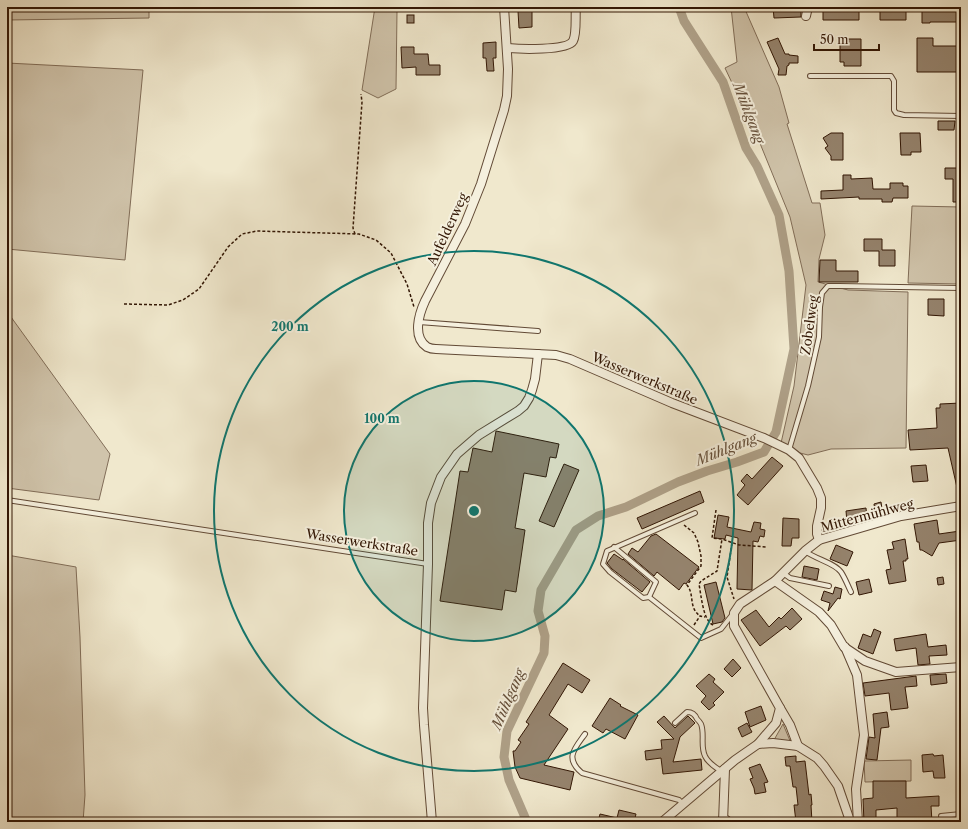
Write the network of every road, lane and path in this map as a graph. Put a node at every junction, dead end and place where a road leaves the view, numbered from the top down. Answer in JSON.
{"nodes":[{"id":1,"x":504,"y":7,"type":"edge"},
{"id":2,"x":576,"y":7,"type":"edge"},
{"id":3,"x":808,"y":7,"type":"edge"},
{"id":4,"x":806,"y":16,"type":"dead end"},
{"id":5,"x":507,"y":48,"type":"junction"},
{"id":6,"x":810,"y":76,"type":"dead end"},
{"id":7,"x":361,"y":94,"type":"dead end"},
{"id":8,"x":961,"y":116,"type":"edge"},
{"id":9,"x":355,"y":234,"type":"junction"},
{"id":10,"x":961,"y":288,"type":"edge"},
{"id":11,"x":124,"y":304,"type":"dead end"},
{"id":12,"x":414,"y":307,"type":"dead end"},
{"id":13,"x":419,"y":322,"type":"junction"},
{"id":14,"x":538,"y":331,"type":"dead end"},
{"id":15,"x":538,"y":354,"type":"junction"},
{"id":16,"x":789,"y":450,"type":"junction"},
{"id":17,"x":7,"y":500,"type":"edge"},
{"id":18,"x":961,"y":506,"type":"edge"},
{"id":19,"x":716,"y":510,"type":"dead end"},
{"id":20,"x":695,"y":513,"type":"dead end"},
{"id":21,"x":681,"y":519,"type":"junction"},
{"id":22,"x":722,"y":539,"type":"junction"},
{"id":23,"x":819,"y":540,"type":"junction"},
{"id":24,"x":732,"y":543,"type":"junction"},
{"id":25,"x":614,"y":547,"type":"junction"},
{"id":26,"x":767,"y":547,"type":"dead end"},
{"id":27,"x":805,"y":551,"type":"junction"},
{"id":28,"x":428,"y":564,"type":"junction"},
{"id":29,"x":782,"y":573,"type":"junction"},
{"id":30,"x":776,"y":581,"type":"junction"},
{"id":31,"x":828,"y":586,"type":"dead end"},
{"id":32,"x":851,"y":592,"type":"dead end"},
{"id":33,"x":649,"y":597,"type":"junction"},
{"id":34,"x":736,"y":610,"type":"junction"},
{"id":35,"x":700,"y":616,"type":"junction"},
{"id":36,"x":705,"y":616,"type":"junction"},
{"id":37,"x":724,"y":625,"type":"junction"},
{"id":38,"x":690,"y":629,"type":"junction"},
{"id":39,"x":844,"y":647,"type":"junction"},
{"id":40,"x":961,"y":667,"type":"edge"},
{"id":41,"x":780,"y":708,"type":"junction"},
{"id":42,"x":675,"y":723,"type":"dead end"},
{"id":43,"x":585,"y":734,"type":"dead end"},
{"id":44,"x":758,"y":744,"type":"junction"},
{"id":45,"x":798,"y":746,"type":"junction"},
{"id":46,"x":723,"y":770,"type":"junction"},
{"id":47,"x":683,"y":804,"type":"junction"},
{"id":48,"x":961,"y":814,"type":"edge"},
{"id":49,"x":940,"y":816,"type":"dead end"},
{"id":50,"x":726,"y":821,"type":"edge"},
{"id":51,"x":432,"y":822,"type":"edge"},
{"id":52,"x":662,"y":822,"type":"edge"},
{"id":53,"x":850,"y":822,"type":"edge"},
{"id":54,"x":858,"y":822,"type":"edge"}],
"edges":[{"from":1,"to":5,"type":"street","name":"Aufelderweg"},
{"from":2,"to":5,"type":"street"},
{"from":3,"to":4,"type":"street"},
{"from":5,"to":13,"type":"street","name":"Aufelderweg"},
{"from":6,"to":8,"type":"lane"},
{"from":7,"to":9,"type":"path"},
{"from":9,"to":11,"type":"path"},
{"from":9,"to":12,"type":"path"},
{"from":10,"to":16,"type":"lane","name":"Zobelweg"},
{"from":13,"to":14,"type":"lane"},
{"from":13,"to":15,"type":"street","name":"Aufelderweg"},
{"from":15,"to":16,"type":"street","name":"Wasserwerkstraße"},
{"from":15,"to":28,"type":"street","name":"Wasserwerkstraße"},
{"from":16,"to":23,"type":"street","name":"Wasserwerkstraße"},
{"from":17,"to":28,"type":"lane","name":"Wasserwerkstraße"},
{"from":18,"to":23,"type":"street","name":"Mittermühlweg"},
{"from":19,"to":22,"type":"path"},
{"from":20,"to":21,"type":"lane"},
{"from":21,"to":25,"type":"lane"},
{"from":21,"to":35,"type":"path"},
{"from":22,"to":24,"type":"path"},
{"from":22,"to":36,"type":"path"},
{"from":23,"to":27,"type":"street","name":"Mittermühlweg"},
{"from":24,"to":26,"type":"path"},
{"from":24,"to":34,"type":"path"},
{"from":25,"to":33,"type":"lane"},
{"from":25,"to":33,"type":"lane","name":"Mittermühlweg"},
{"from":27,"to":29,"type":"street","name":"Mittermühlweg"},
{"from":27,"to":32,"type":"lane"},
{"from":28,"to":51,"type":"street"},
{"from":29,"to":30,"type":"street","name":"Mittermühlweg"},
{"from":29,"to":31,"type":"lane"},
{"from":30,"to":34,"type":"street","name":"Mittermühlweg"},
{"from":30,"to":39,"type":"street"},
{"from":33,"to":38,"type":"lane","name":"Mittermühlweg"},
{"from":34,"to":37,"type":"lane","name":"Mittermühlweg"},
{"from":34,"to":41,"type":"street"},
{"from":35,"to":36,"type":"path"},
{"from":35,"to":38,"type":"path"},
{"from":36,"to":37,"type":"path"},
{"from":37,"to":38,"type":"lane","name":"Mittermühlweg"},
{"from":39,"to":40,"type":"street"},
{"from":39,"to":54,"type":"street"},
{"from":41,"to":44,"type":"street"},
{"from":41,"to":45,"type":"street"},
{"from":42,"to":46,"type":"lane"},
{"from":43,"to":47,"type":"lane"},
{"from":44,"to":45,"type":"street"},
{"from":44,"to":46,"type":"street"},
{"from":45,"to":53,"type":"street"},
{"from":46,"to":47,"type":"street"},
{"from":46,"to":50,"type":"street"},
{"from":47,"to":52,"type":"street"},
{"from":48,"to":49,"type":"lane"}]}
